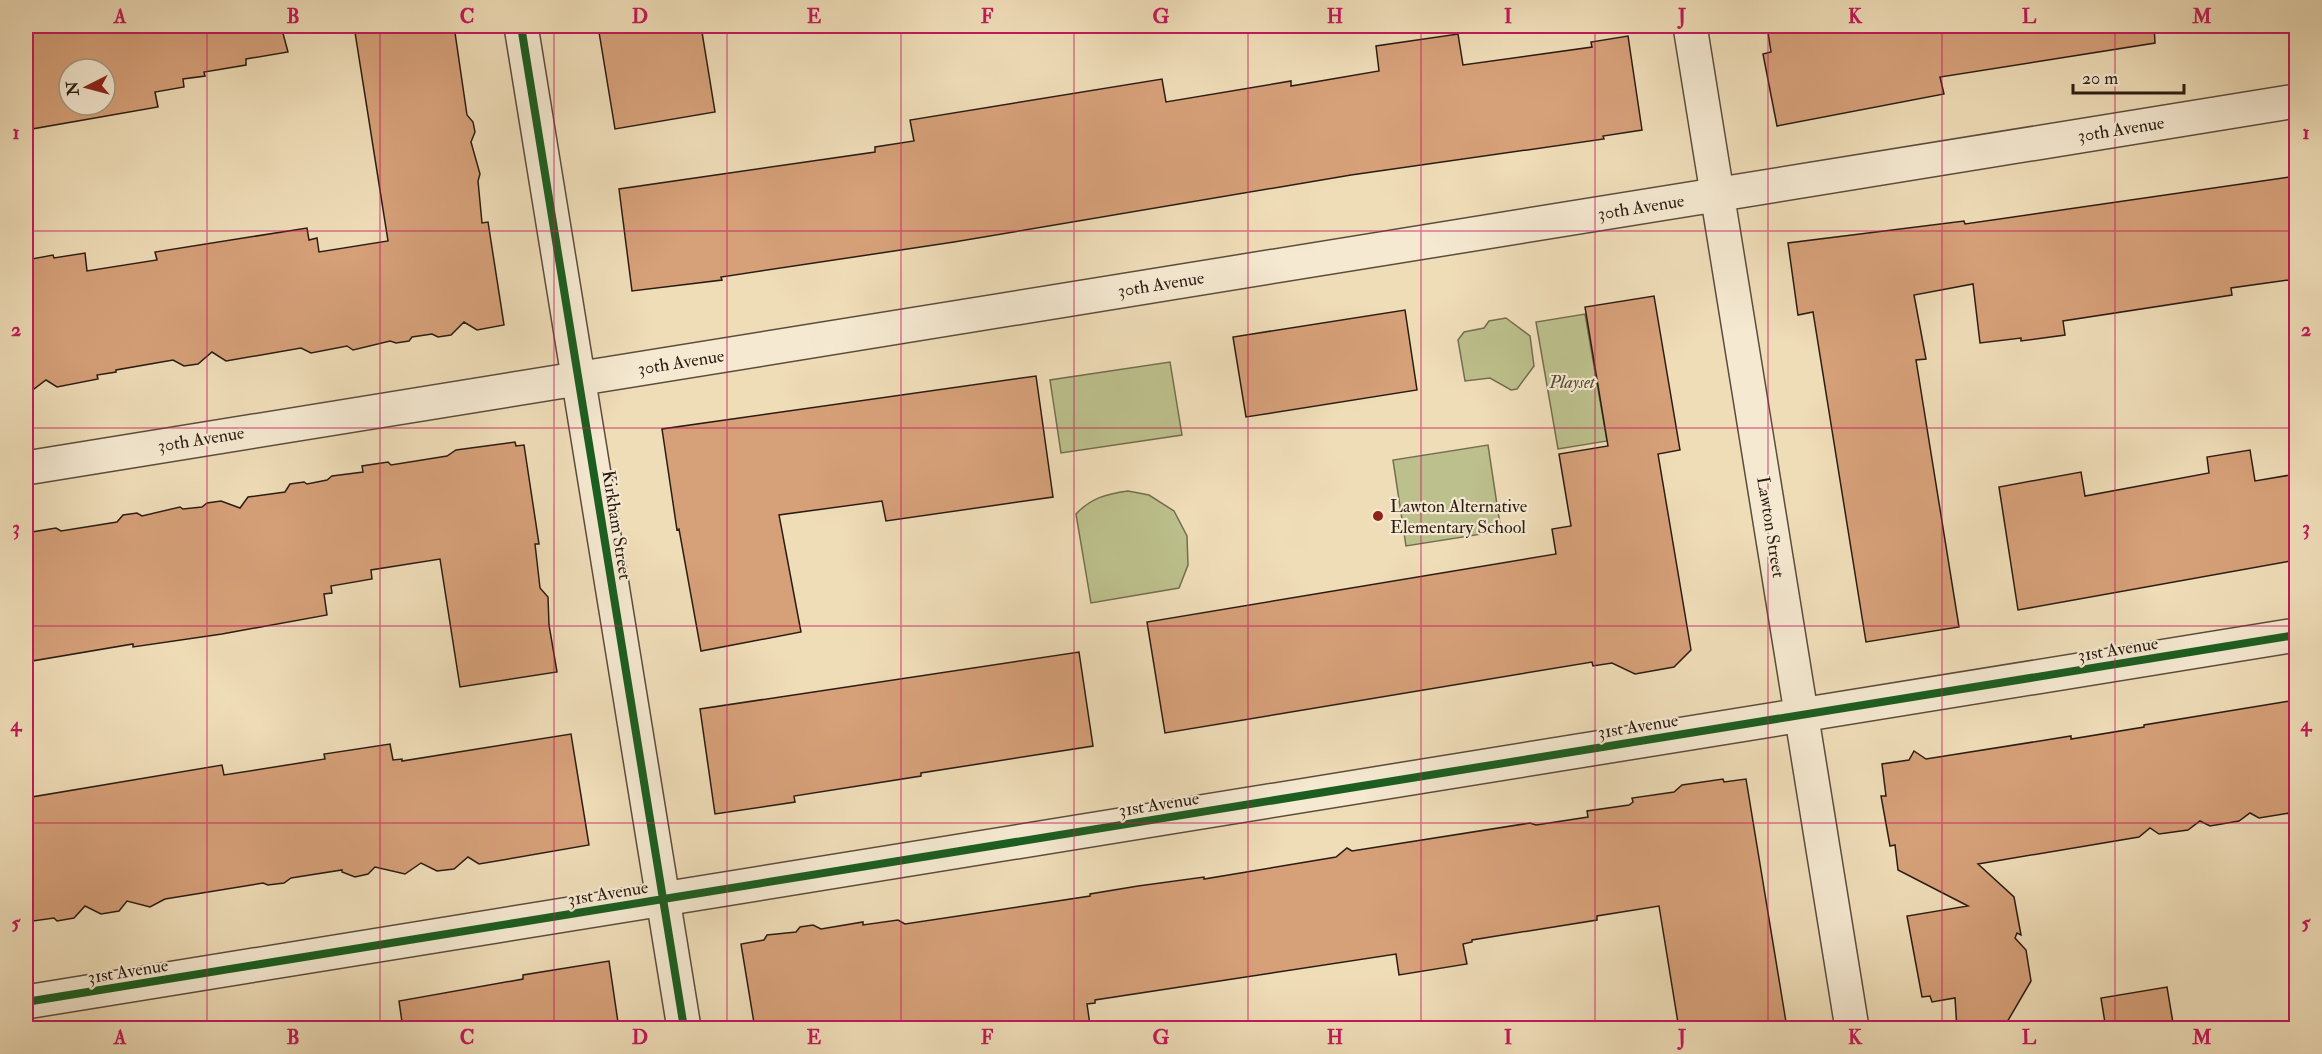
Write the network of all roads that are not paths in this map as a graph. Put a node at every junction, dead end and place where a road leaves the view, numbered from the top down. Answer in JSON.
{"nodes":[{"id":1,"x":522,"y":26,"type":"edge"},
{"id":2,"x":1690,"y":26,"type":"edge"},
{"id":3,"x":2296,"y":101,"type":"edge"},
{"id":4,"x":1718,"y":195,"type":"junction"},
{"id":5,"x":579,"y":379,"type":"junction"},
{"id":6,"x":26,"y":468,"type":"edge"},
{"id":7,"x":2296,"y":635,"type":"edge"},
{"id":8,"x":1802,"y":715,"type":"junction"},
{"id":9,"x":663,"y":900,"type":"junction"},
{"id":10,"x":26,"y":1002,"type":"edge"},
{"id":11,"x":684,"y":1029,"type":"edge"},
{"id":12,"x":1852,"y":1029,"type":"edge"}],
"edges":[{"from":1,"to":5,"type":"street","name":"Kirkham Street"},
{"from":2,"to":4,"type":"street","name":"Lawton Street"},
{"from":3,"to":4,"type":"street","name":"30th Avenue"},
{"from":4,"to":5,"type":"street","name":"30th Avenue"},
{"from":4,"to":8,"type":"street","name":"Lawton Street"},
{"from":5,"to":6,"type":"street","name":"30th Avenue"},
{"from":5,"to":9,"type":"street","name":"Kirkham Street"},
{"from":7,"to":8,"type":"street","name":"31st Avenue"},
{"from":8,"to":9,"type":"street","name":"31st Avenue"},
{"from":8,"to":12,"type":"street","name":"Lawton Street"},
{"from":9,"to":10,"type":"street","name":"31st Avenue"},
{"from":9,"to":11,"type":"street","name":"Kirkham Street"}]}
